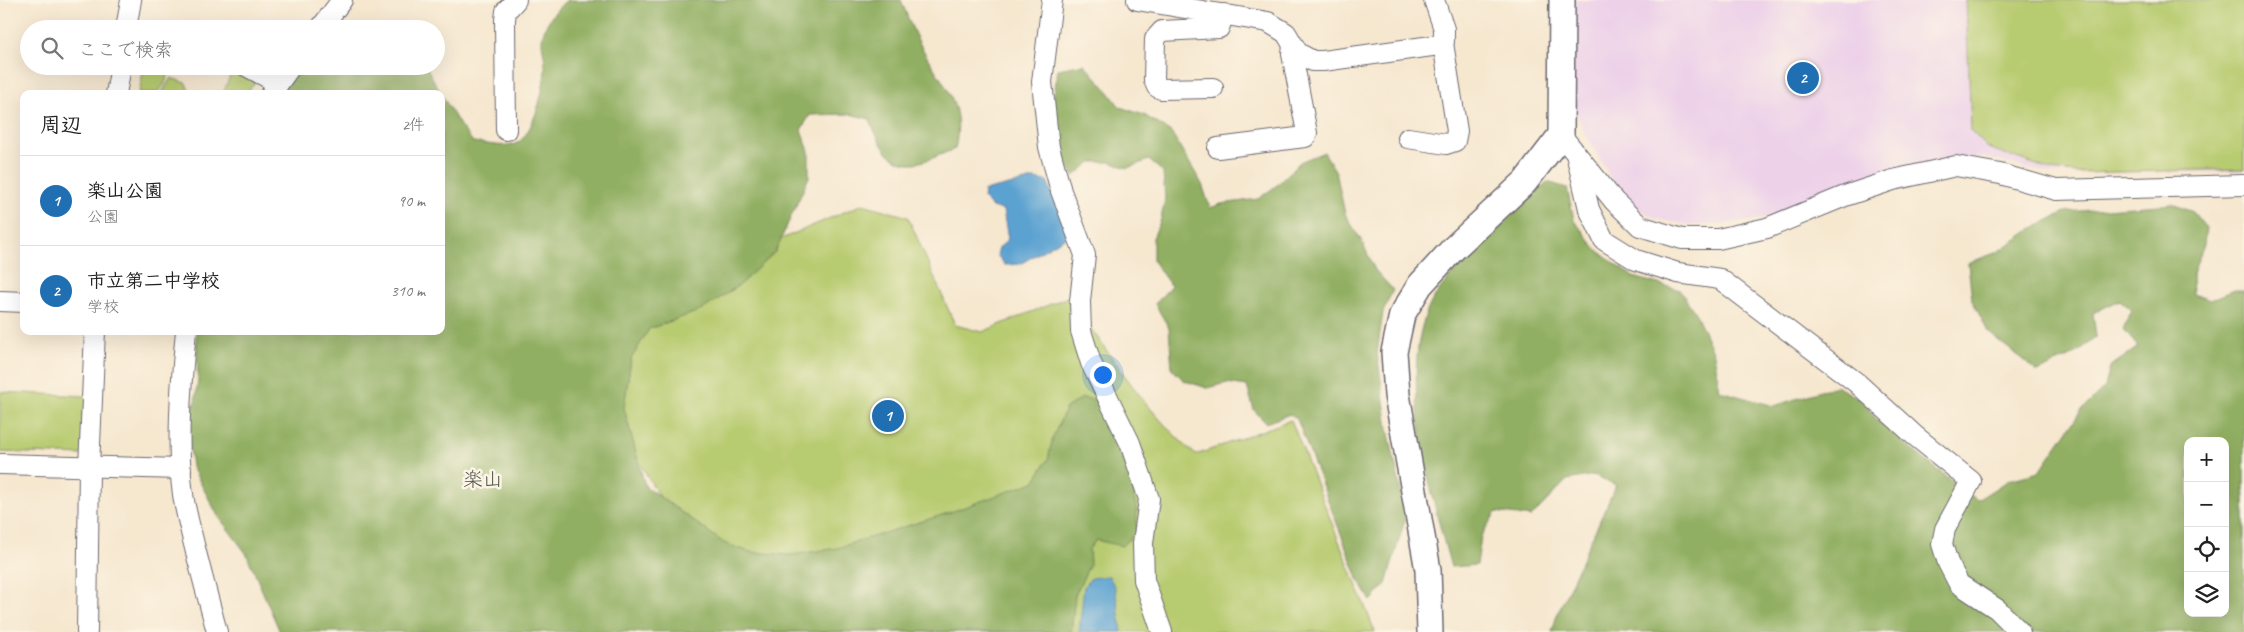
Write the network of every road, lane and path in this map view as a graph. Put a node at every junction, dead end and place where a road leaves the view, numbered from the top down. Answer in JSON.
{"nodes":[{"id":1,"x":131,"y":0,"type":"edge"},
{"id":2,"x":342,"y":0,"type":"edge"},
{"id":3,"x":516,"y":0,"type":"edge"},
{"id":4,"x":1052,"y":0,"type":"edge"},
{"id":5,"x":1137,"y":0,"type":"edge"},
{"id":6,"x":1434,"y":0,"type":"edge"},
{"id":7,"x":1562,"y":0,"type":"edge"},
{"id":8,"x":1190,"y":4,"type":"edge"},
{"id":9,"x":1224,"y":14,"type":"junction"},
{"id":10,"x":128,"y":20,"type":"edge"},
{"id":11,"x":327,"y":20,"type":"edge"},
{"id":12,"x":1443,"y":43,"type":"junction"},
{"id":13,"x":1293,"y":46,"type":"junction"},
{"id":14,"x":119,"y":75,"type":"edge"},
{"id":15,"x":257,"y":75,"type":"edge"},
{"id":16,"x":285,"y":75,"type":"edge"},
{"id":17,"x":1213,"y":88,"type":"dead end"},
{"id":18,"x":275,"y":89,"type":"edge"},
{"id":19,"x":117,"y":90,"type":"edge"},
{"id":20,"x":506,"y":130,"type":"dead end"},
{"id":21,"x":1408,"y":138,"type":"dead end"},
{"id":22,"x":1568,"y":143,"type":"junction"},
{"id":23,"x":1218,"y":148,"type":"dead end"},
{"id":24,"x":2244,"y":186,"type":"edge"},
{"id":25,"x":0,"y":301,"type":"edge"},
{"id":26,"x":20,"y":302,"type":"edge"},
{"id":27,"x":95,"y":335,"type":"edge"},
{"id":28,"x":186,"y":335,"type":"edge"},
{"id":29,"x":0,"y":464,"type":"edge"},
{"id":30,"x":90,"y":467,"type":"junction"},
{"id":31,"x":181,"y":469,"type":"junction"},
{"id":32,"x":87,"y":632,"type":"edge"},
{"id":33,"x":217,"y":632,"type":"edge"},
{"id":34,"x":1162,"y":632,"type":"edge"},
{"id":35,"x":1430,"y":632,"type":"edge"},
{"id":36,"x":2020,"y":632,"type":"edge"}],
"edges":[{"from":1,"to":10,"type":"street"},
{"from":2,"to":11,"type":"street"},
{"from":3,"to":20,"type":"street"},
{"from":4,"to":34,"type":"street"},
{"from":5,"to":8,"type":"street"},
{"from":6,"to":12,"type":"street"},
{"from":7,"to":22,"type":"street"},
{"from":8,"to":9,"type":"street"},
{"from":9,"to":13,"type":"street"},
{"from":9,"to":17,"type":"street"},
{"from":12,"to":13,"type":"street"},
{"from":12,"to":21,"type":"street"},
{"from":13,"to":23,"type":"street"},
{"from":14,"to":19,"type":"street"},
{"from":15,"to":18,"type":"street"},
{"from":16,"to":18,"type":"street"},
{"from":22,"to":24,"type":"street"},
{"from":22,"to":35,"type":"street"},
{"from":22,"to":36,"type":"street"},
{"from":25,"to":26,"type":"street"},
{"from":27,"to":30,"type":"street"},
{"from":28,"to":31,"type":"street"},
{"from":29,"to":30,"type":"street"},
{"from":30,"to":31,"type":"street"},
{"from":30,"to":32,"type":"street"},
{"from":31,"to":33,"type":"street"}]}
